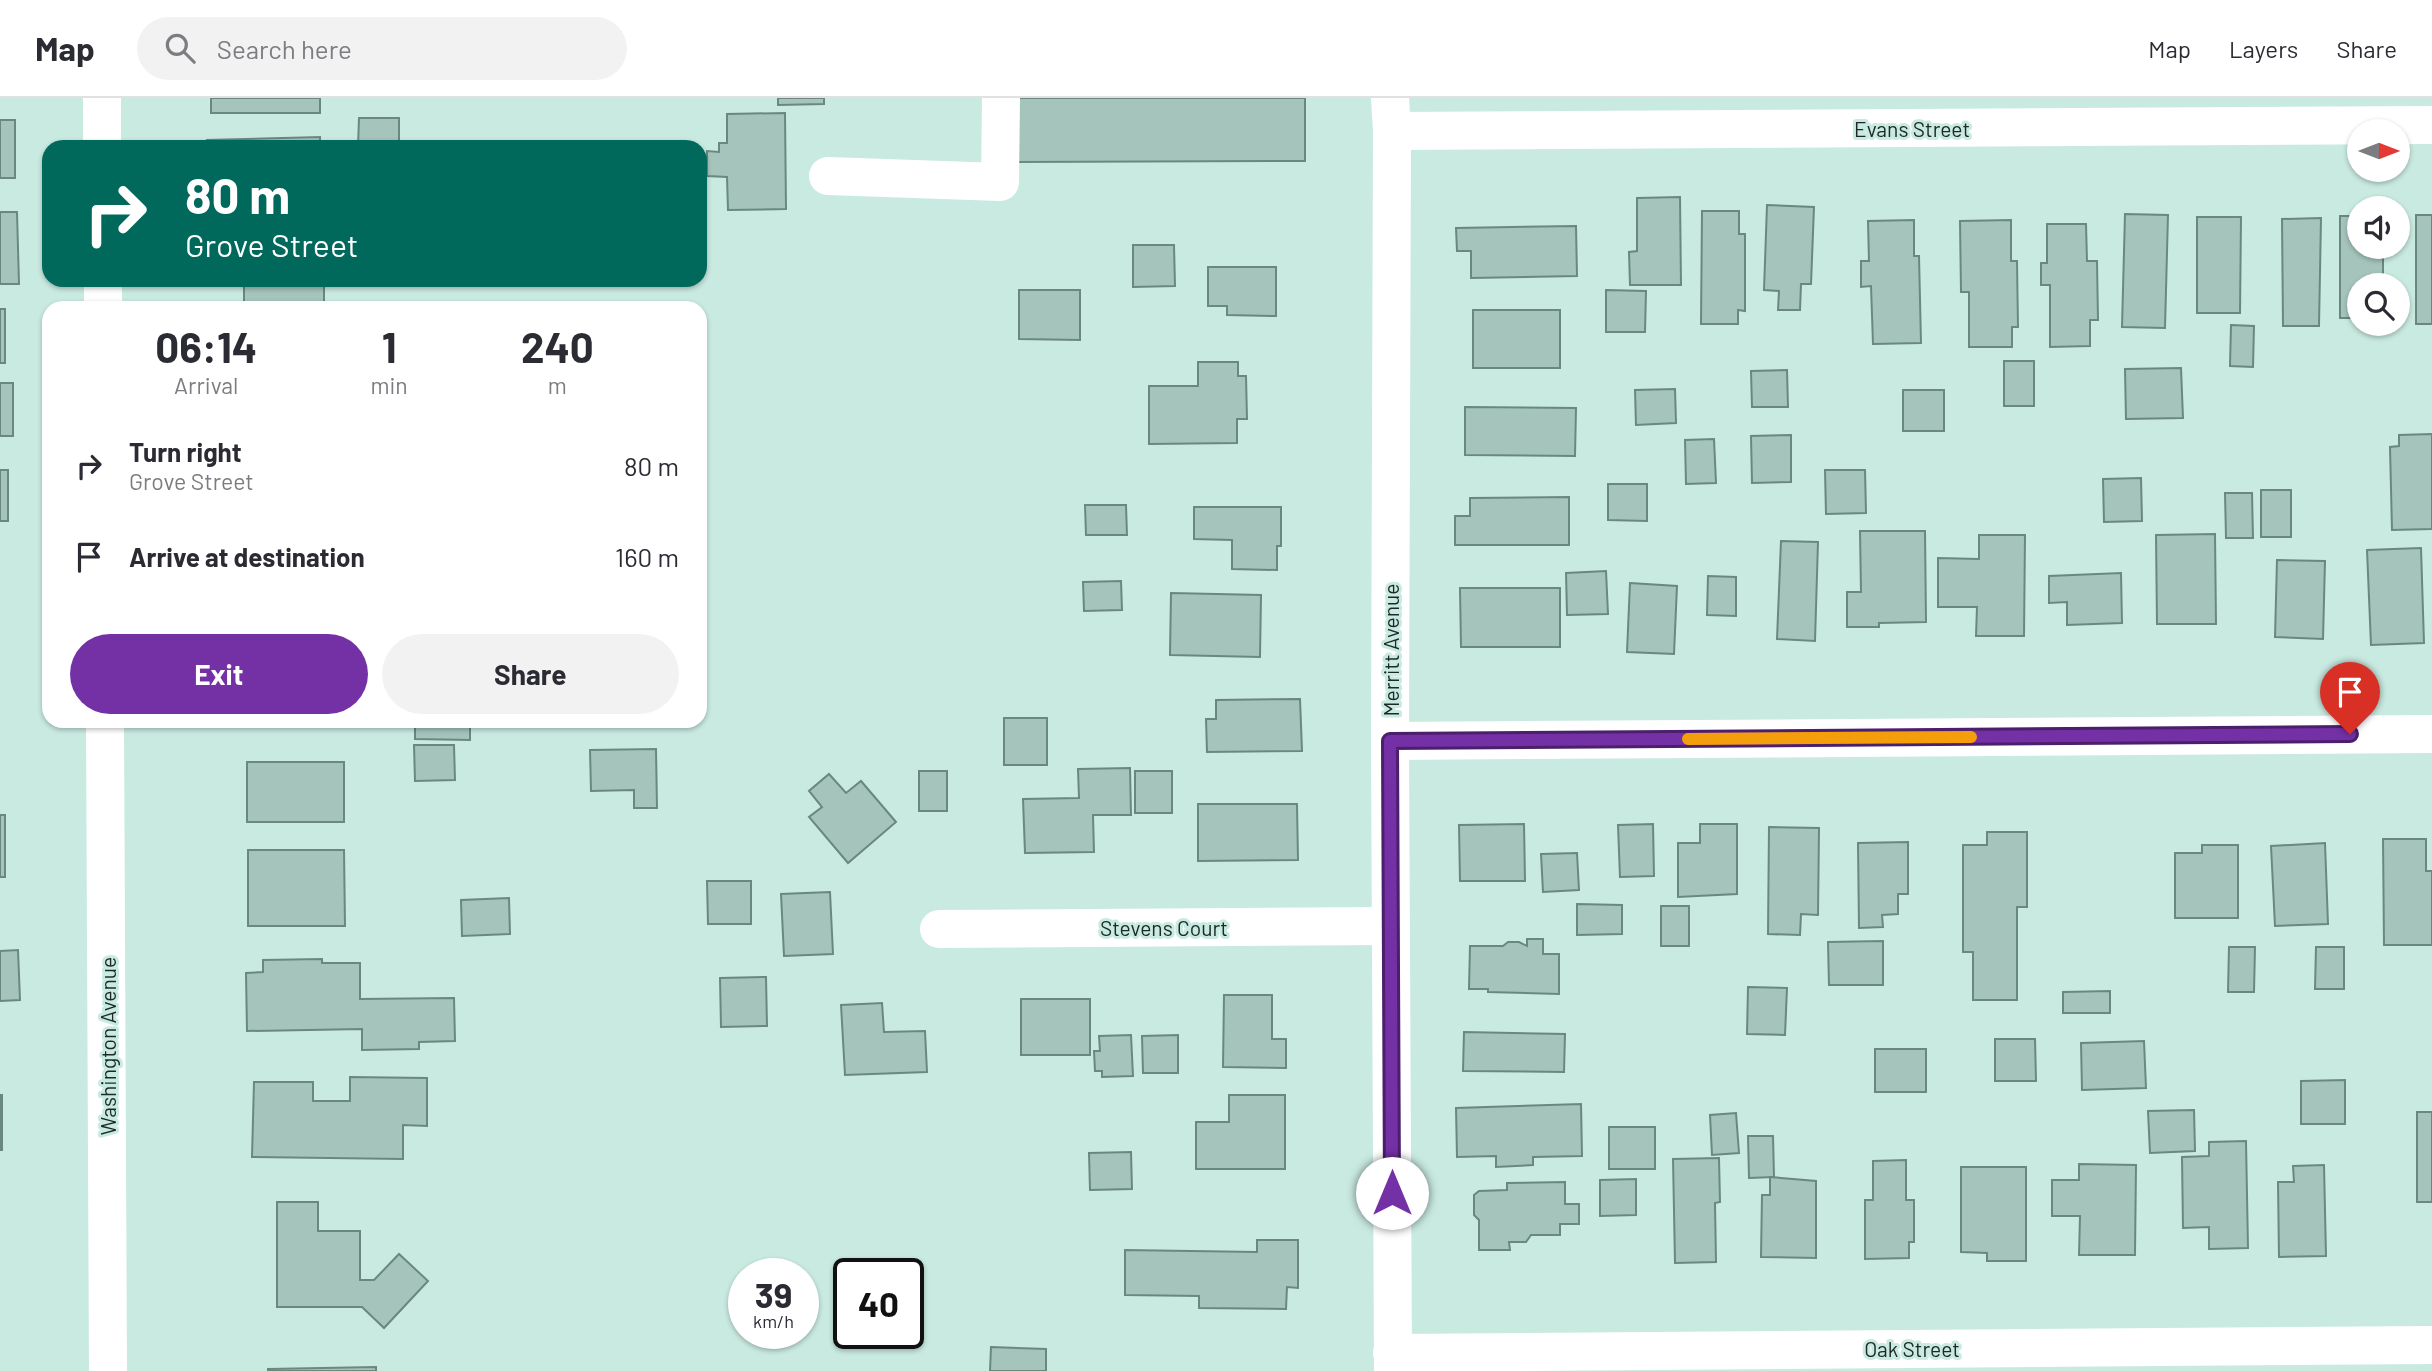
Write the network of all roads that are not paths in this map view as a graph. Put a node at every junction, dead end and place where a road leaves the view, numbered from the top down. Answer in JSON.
{"nodes":[{"id":1,"x":102,"y":98,"type":"edge"},
{"id":2,"x":1001,"y":98,"type":"edge"},
{"id":3,"x":1391,"y":114,"type":"edge"},
{"id":4,"x":2432,"y":125,"type":"edge"},
{"id":5,"x":102,"y":140,"type":"edge"},
{"id":6,"x":828,"y":176,"type":"dead end"},
{"id":7,"x":105,"y":728,"type":"edge"},
{"id":8,"x":2432,"y":734,"type":"edge"},
{"id":9,"x":1390,"y":741,"type":"junction"},
{"id":10,"x":1390,"y":926,"type":"junction"},
{"id":11,"x":939,"y":929,"type":"dead end"},
{"id":12,"x":2432,"y":1345,"type":"edge"},
{"id":13,"x":1392,"y":1362,"type":"edge"},
{"id":14,"x":108,"y":1371,"type":"edge"}],
"edges":[{"from":1,"to":5,"type":"street"},
{"from":2,"to":6,"type":"street"},
{"from":3,"to":4,"type":"street","name":"Evans Street"},
{"from":3,"to":9,"type":"street","name":"Merritt Avenue"},
{"from":7,"to":14,"type":"street","name":"Washington Avenue"},
{"from":8,"to":9,"type":"street"},
{"from":9,"to":10,"type":"street","name":"Merritt Avenue"},
{"from":10,"to":11,"type":"street","name":"Stevens Court"},
{"from":10,"to":13,"type":"street","name":"Merritt Avenue"},
{"from":12,"to":13,"type":"street","name":"Oak Street"}]}
